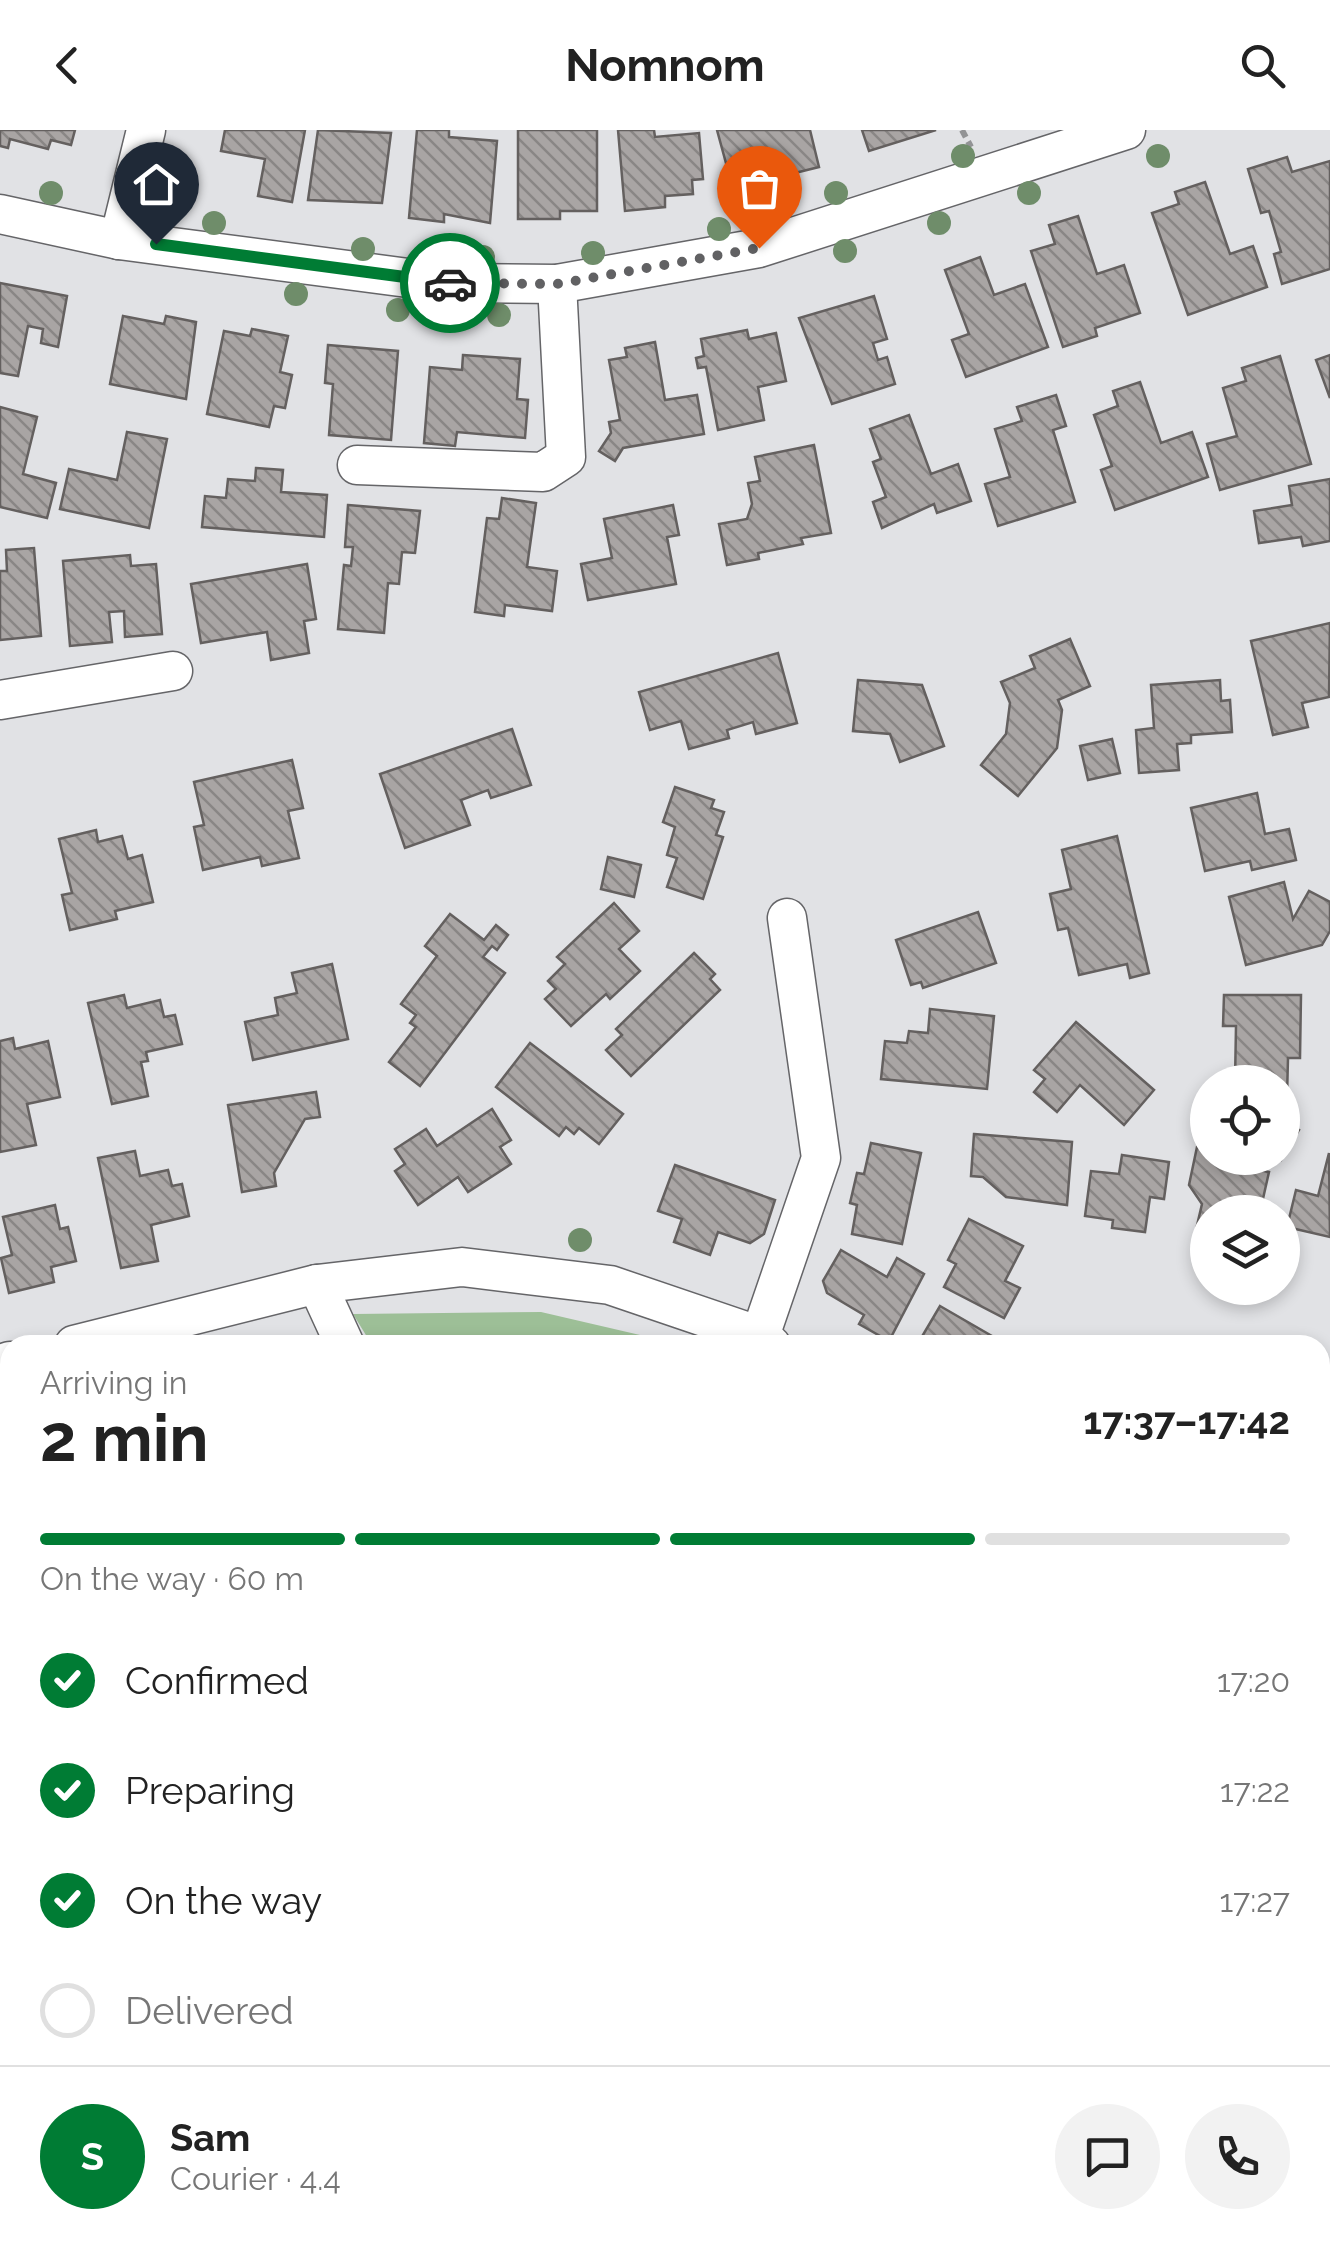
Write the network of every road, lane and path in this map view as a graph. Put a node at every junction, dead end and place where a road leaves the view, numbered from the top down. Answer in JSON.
{"nodes":[{"id":1,"x":146,"y":130,"type":"edge"},
{"id":2,"x":1126,"y":130,"type":"edge"},
{"id":3,"x":0,"y":214,"type":"edge"},
{"id":4,"x":119,"y":240,"type":"junction"},
{"id":5,"x":557,"y":284,"type":"junction"},
{"id":6,"x":357,"y":465,"type":"dead end"},
{"id":7,"x":173,"y":671,"type":"dead end"},
{"id":8,"x":0,"y":700,"type":"edge"},
{"id":9,"x":787,"y":918,"type":"dead end"},
{"id":10,"x":317,"y":1284,"type":"junction"},
{"id":11,"x":114,"y":1335,"type":"edge"},
{"id":12,"x":340,"y":1335,"type":"edge"},
{"id":13,"x":752,"y":1335,"type":"edge"},
{"id":14,"x":768,"y":1335,"type":"edge"}],
"edges":[{"from":1,"to":4,"type":"street"},
{"from":2,"to":5,"type":"street"},
{"from":3,"to":4,"type":"street"},
{"from":4,"to":5,"type":"street"},
{"from":5,"to":6,"type":"street"},
{"from":7,"to":8,"type":"street"},
{"from":9,"to":14,"type":"street"},
{"from":10,"to":11,"type":"street"},
{"from":10,"to":12,"type":"street"},
{"from":10,"to":13,"type":"street"}]}
